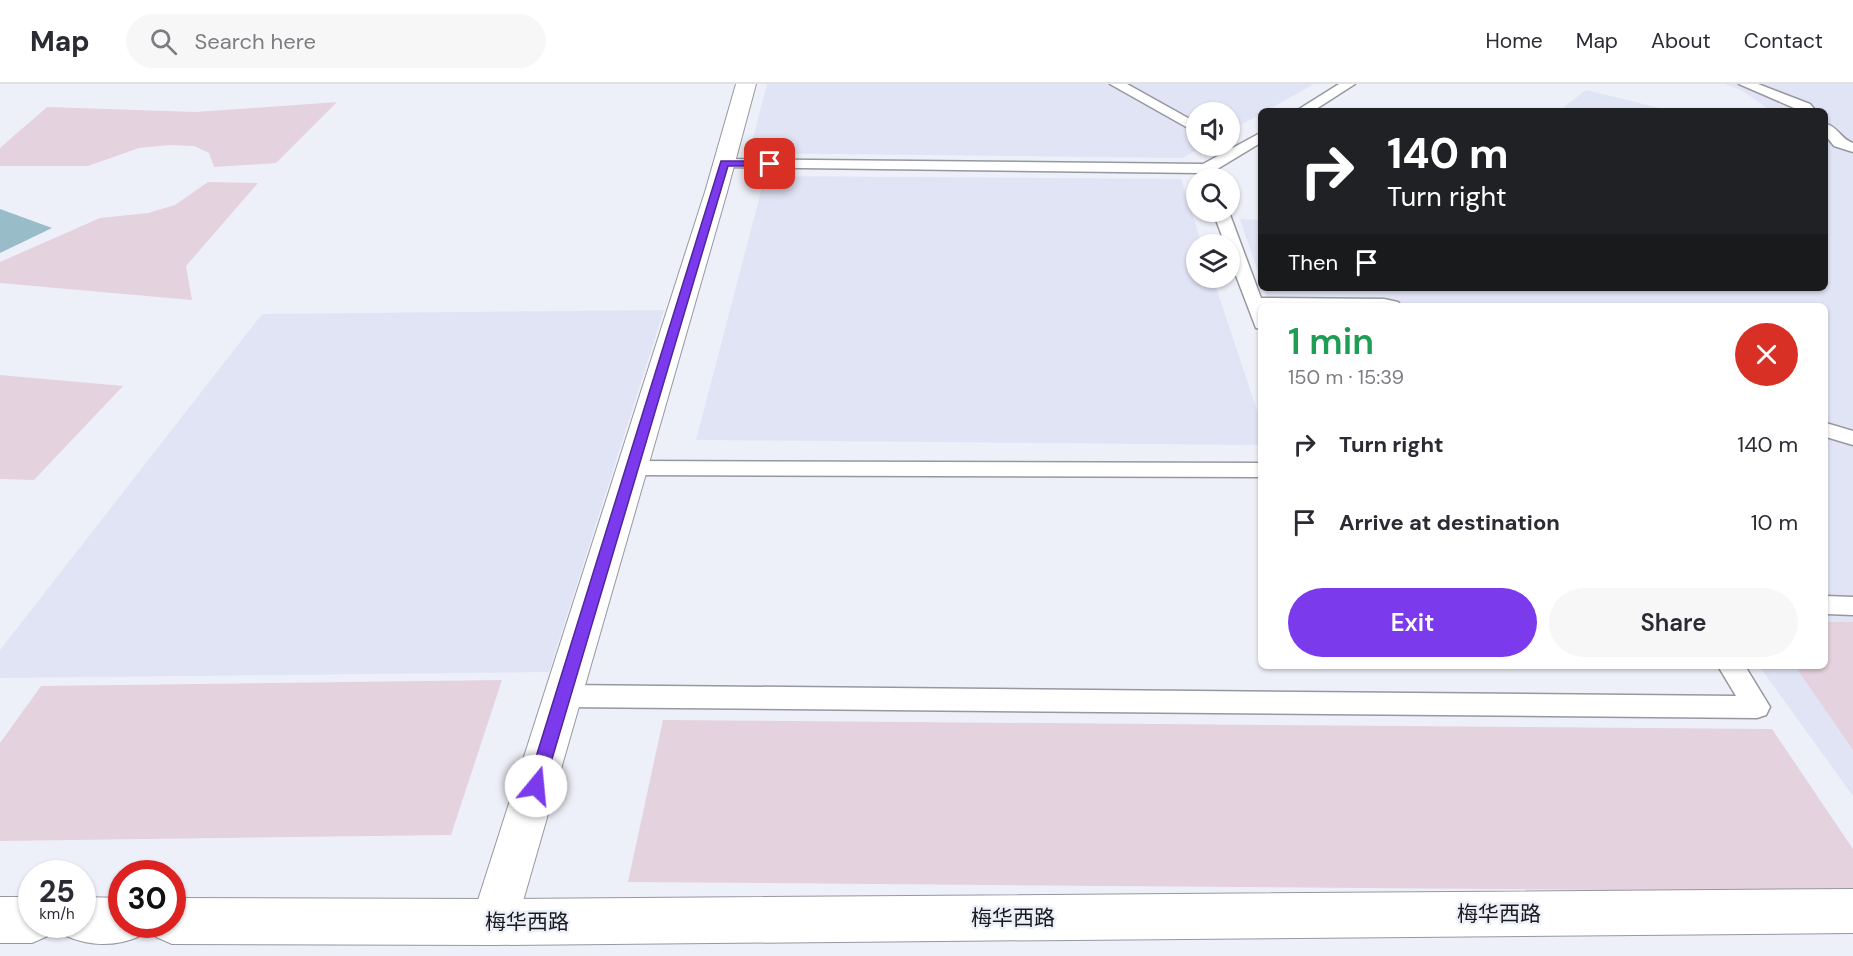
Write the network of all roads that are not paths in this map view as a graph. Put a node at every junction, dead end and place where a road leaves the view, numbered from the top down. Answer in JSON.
{"nodes":[{"id":1,"x":746,"y":84,"type":"edge"},
{"id":2,"x":1116,"y":84,"type":"edge"},
{"id":3,"x":1348,"y":84,"type":"edge"},
{"id":4,"x":1746,"y":84,"type":"edge"},
{"id":5,"x":1308,"y":108,"type":"edge"},
{"id":6,"x":1806,"y":108,"type":"edge"},
{"id":7,"x":1186,"y":123,"type":"edge"},
{"id":8,"x":1828,"y":130,"type":"edge"},
{"id":9,"x":1258,"y":138,"type":"edge"},
{"id":10,"x":1240,"y":145,"type":"edge"},
{"id":11,"x":1853,"y":148,"type":"edge"},
{"id":12,"x":1225,"y":156,"type":"edge"},
{"id":13,"x":724,"y":163,"type":"junction"},
{"id":14,"x":1214,"y":168,"type":"edge"},
{"id":15,"x":1186,"y":174,"type":"edge"},
{"id":16,"x":1225,"y":222,"type":"edge"},
{"id":17,"x":1254,"y":303,"type":"junction"},
{"id":18,"x":1258,"y":303,"type":"edge"},
{"id":19,"x":1258,"y":314,"type":"edge"},
{"id":20,"x":1828,"y":431,"type":"edge"},
{"id":21,"x":1853,"y":438,"type":"edge"},
{"id":22,"x":633,"y":468,"type":"junction"},
{"id":23,"x":1258,"y":471,"type":"edge"},
{"id":24,"x":1828,"y":605,"type":"edge"},
{"id":25,"x":1853,"y":606,"type":"edge"},
{"id":26,"x":1733,"y":669,"type":"edge"},
{"id":27,"x":563,"y":696,"type":"junction"},
{"id":28,"x":1853,"y":911,"type":"edge"},
{"id":29,"x":0,"y":920,"type":"edge"},
{"id":30,"x":18,"y":920,"type":"edge"},
{"id":31,"x":186,"y":921,"type":"edge"},
{"id":32,"x":494,"y":922,"type":"junction"}],
"edges":[{"from":1,"to":13,"type":"street"},
{"from":2,"to":7,"type":"lane"},
{"from":3,"to":5,"type":"lane"},
{"from":4,"to":6,"type":"lane"},
{"from":8,"to":11,"type":"lane"},
{"from":9,"to":10,"type":"lane"},
{"from":12,"to":14,"type":"lane"},
{"from":13,"to":15,"type":"lane"},
{"from":13,"to":22,"type":"street"},
{"from":16,"to":17,"type":"lane"},
{"from":17,"to":18,"type":"lane"},
{"from":17,"to":19,"type":"lane"},
{"from":20,"to":21,"type":"lane"},
{"from":22,"to":23,"type":"lane"},
{"from":22,"to":27,"type":"street"},
{"from":24,"to":25,"type":"lane"},
{"from":26,"to":27,"type":"lane"},
{"from":27,"to":32,"type":"street"},
{"from":28,"to":32,"type":"street","name":"梅华西路"},
{"from":29,"to":30,"type":"street"},
{"from":31,"to":32,"type":"street","name":"梅华西路"}]}
